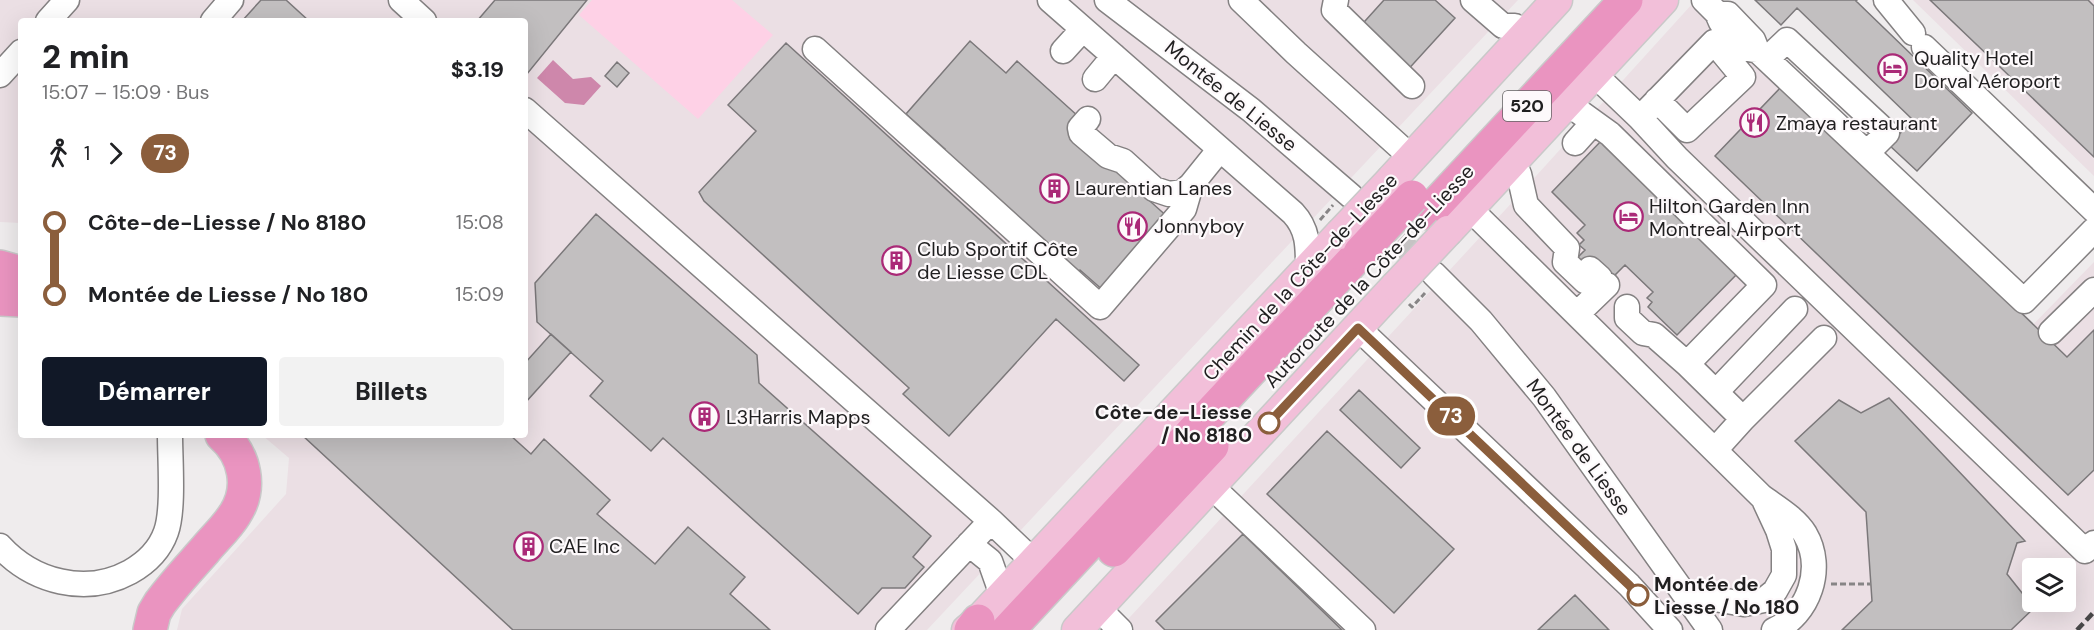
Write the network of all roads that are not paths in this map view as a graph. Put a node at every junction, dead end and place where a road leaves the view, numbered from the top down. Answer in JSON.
{"nodes":[{"id":1,"x":231,"y":0,"type":"edge"},
{"id":2,"x":1050,"y":0,"type":"edge"},
{"id":3,"x":1107,"y":0,"type":"edge"},
{"id":4,"x":1241,"y":0,"type":"edge"},
{"id":5,"x":1336,"y":0,"type":"edge"},
{"id":6,"x":1473,"y":0,"type":"edge"},
{"id":7,"x":1557,"y":0,"type":"edge"},
{"id":8,"x":1595,"y":0,"type":"edge"},
{"id":9,"x":1626,"y":0,"type":"edge"},
{"id":10,"x":1663,"y":0,"type":"edge"},
{"id":11,"x":1886,"y":0,"type":"edge"},
{"id":12,"x":1710,"y":4,"type":"edge"},
{"id":13,"x":216,"y":18,"type":"edge"},
{"id":14,"x":1083,"y":29,"type":"junction"},
{"id":15,"x":1525,"y":34,"type":"junction"},
{"id":16,"x":815,"y":49,"type":"dead end"},
{"id":17,"x":1062,"y":51,"type":"dead end"},
{"id":18,"x":18,"y":55,"type":"edge"},
{"id":19,"x":1114,"y":56,"type":"junction"},
{"id":20,"x":1594,"y":74,"type":"junction"},
{"id":21,"x":0,"y":75,"type":"edge"},
{"id":22,"x":1095,"y":79,"type":"dead end"},
{"id":23,"x":1412,"y":86,"type":"dead end"},
{"id":24,"x":1657,"y":100,"type":"dead end"},
{"id":25,"x":1567,"y":103,"type":"junction"},
{"id":26,"x":528,"y":113,"type":"edge"},
{"id":27,"x":1088,"y":118,"type":"dead end"},
{"id":28,"x":1640,"y":118,"type":"junction"},
{"id":29,"x":1593,"y":123,"type":"junction"},
{"id":30,"x":1575,"y":143,"type":"dead end"},
{"id":31,"x":1221,"y":149,"type":"junction"},
{"id":32,"x":1509,"y":165,"type":"junction"},
{"id":33,"x":1191,"y":185,"type":"junction"},
{"id":34,"x":1418,"y":196,"type":"junction"},
{"id":35,"x":1340,"y":198,"type":"road end"},
{"id":36,"x":1469,"y":208,"type":"junction"},
{"id":37,"x":2094,"y":210,"type":"edge"},
{"id":38,"x":2094,"y":230,"type":"edge"},
{"id":39,"x":1368,"y":261,"type":"junction"},
{"id":40,"x":0,"y":267,"type":"edge"},
{"id":41,"x":1308,"y":267,"type":"junction"},
{"id":42,"x":1588,"y":268,"type":"junction"},
{"id":43,"x":18,"y":272,"type":"edge"},
{"id":44,"x":1430,"y":284,"type":"tunnel mouth"},
{"id":45,"x":2094,"y":290,"type":"edge"},
{"id":46,"x":0,"y":299,"type":"edge"},
{"id":47,"x":18,"y":300,"type":"edge"},
{"id":48,"x":1795,"y":309,"type":"dead end"},
{"id":49,"x":1577,"y":314,"type":"junction"},
{"id":50,"x":1358,"y":328,"type":"junction"},
{"id":51,"x":2051,"y":332,"type":"dead end"},
{"id":52,"x":1824,"y":338,"type":"dead end"},
{"id":53,"x":1687,"y":364,"type":"junction"},
{"id":54,"x":1716,"y":392,"type":"junction"},
{"id":55,"x":1743,"y":419,"type":"junction"},
{"id":56,"x":170,"y":438,"type":"edge"},
{"id":57,"x":225,"y":438,"type":"edge"},
{"id":58,"x":1715,"y":450,"type":"junction"},
{"id":59,"x":1210,"y":486,"type":"junction"},
{"id":60,"x":1762,"y":497,"type":"junction"},
{"id":61,"x":991,"y":521,"type":"junction"},
{"id":62,"x":2094,"y":543,"type":"edge"},
{"id":63,"x":969,"y":544,"type":"junction"},
{"id":64,"x":0,"y":546,"type":"edge"},
{"id":65,"x":1033,"y":561,"type":"junction"},
{"id":66,"x":1002,"y":594,"type":"junction"},
{"id":67,"x":1685,"y":594,"type":"junction"},
{"id":68,"x":1098,"y":608,"type":"junction"},
{"id":69,"x":981,"y":628,"type":"edge"},
{"id":70,"x":1782,"y":628,"type":"edge"},
{"id":71,"x":1713,"y":629,"type":"edge"},
{"id":72,"x":150,"y":630,"type":"edge"},
{"id":73,"x":888,"y":630,"type":"edge"},
{"id":74,"x":1038,"y":630,"type":"edge"},
{"id":75,"x":1077,"y":630,"type":"edge"},
{"id":76,"x":1120,"y":630,"type":"edge"},
{"id":77,"x":1363,"y":630,"type":"edge"},
{"id":78,"x":1670,"y":630,"type":"edge"}],
"edges":[{"from":1,"to":13,"type":"street"},
{"from":2,"to":14,"type":"street"},
{"from":3,"to":35,"type":"street","name":"Montée de Liesse"},
{"from":4,"to":34,"type":"street"},
{"from":5,"to":23,"type":"street"},
{"from":6,"to":15,"type":"street"},
{"from":7,"to":15,"type":"main road","name":"Chemin de la Côte-de-Liesse"},
{"from":8,"to":34,"type":"highway","name":"Autoroute de la Côte-de-Liesse","number":"520"},
{"from":9,"to":34,"type":"highway","name":"Autoroute de la Côte-de-Liesse","number":"520"},
{"from":10,"to":20,"type":"main road","name":"Chemin de la Côte-de-Liesse"},
{"from":11,"to":37,"type":"street"},
{"from":12,"to":38,"type":"street"},
{"from":14,"to":17,"type":"street"},
{"from":14,"to":19,"type":"street"},
{"from":15,"to":34,"type":"main road","name":"Chemin de la Côte-de-Liesse"},
{"from":16,"to":33,"type":"street"},
{"from":18,"to":21,"type":"street"},
{"from":19,"to":22,"type":"street"},
{"from":19,"to":31,"type":"street"},
{"from":20,"to":25,"type":"main road","name":"Chemin de la Côte-de-Liesse"},
{"from":20,"to":28,"type":"street"},
{"from":24,"to":28,"type":"street"},
{"from":25,"to":29,"type":"street"},
{"from":25,"to":32,"type":"main road","name":"Chemin de la Côte-de-Liesse"},
{"from":26,"to":61,"type":"street"},
{"from":27,"to":33,"type":"street"},
{"from":28,"to":62,"type":"street"},
{"from":29,"to":30,"type":"street"},
{"from":29,"to":53,"type":"street"},
{"from":31,"to":33,"type":"street"},
{"from":31,"to":41,"type":"street"},
{"from":32,"to":36,"type":"main road","name":"Chemin de la Côte-de-Liesse"},
{"from":32,"to":42,"type":"street"},
{"from":34,"to":36,"type":"main road","name":"Chemin de la Côte-de-Liesse"},
{"from":34,"to":39,"type":"highway","name":"Autoroute de la Côte-de-Liesse","number":"520"},
{"from":34,"to":39,"type":"main road","name":"Chemin de la Côte-de-Liesse","bridge":true},
{"from":36,"to":49,"type":"street"},
{"from":39,"to":41,"type":"main road","name":"Chemin de la Côte-de-Liesse"},
{"from":39,"to":50,"type":"main road","name":"Chemin de la Côte-de-Liesse"},
{"from":39,"to":69,"type":"highway","name":"Autoroute de la Côte-de-Liesse","number":"520"},
{"from":39,"to":74,"type":"highway","name":"Autoroute de la Côte-de-Liesse","number":"520"},
{"from":40,"to":43,"type":"highway"},
{"from":41,"to":65,"type":"main road","name":"Chemin de la Côte-de-Liesse"},
{"from":42,"to":49,"type":"street"},
{"from":42,"to":53,"type":"street"},
{"from":44,"to":67,"type":"street","name":"Montée de Liesse"},
{"from":45,"to":51,"type":"street"},
{"from":46,"to":47,"type":"highway"},
{"from":48,"to":54,"type":"street"},
{"from":49,"to":58,"type":"street"},
{"from":50,"to":59,"type":"main road","name":"Chemin de la Côte-de-Liesse"},
{"from":50,"to":78,"type":"street"},
{"from":52,"to":55,"type":"street"},
{"from":53,"to":54,"type":"street"},
{"from":54,"to":55,"type":"street"},
{"from":55,"to":58,"type":"street"},
{"from":56,"to":64,"type":"street"},
{"from":57,"to":72,"type":"highway"},
{"from":58,"to":60,"type":"street"},
{"from":59,"to":68,"type":"main road","name":"Chemin de la Côte-de-Liesse"},
{"from":59,"to":77,"type":"street"},
{"from":60,"to":67,"type":"street"},
{"from":60,"to":70,"type":"street"},
{"from":61,"to":63,"type":"street"},
{"from":61,"to":65,"type":"street"},
{"from":63,"to":66,"type":"street"},
{"from":63,"to":73,"type":"street"},
{"from":65,"to":66,"type":"main road","name":"Chemin de la Côte-de-Liesse"},
{"from":66,"to":69,"type":"main road","name":"Chemin de la Côte-de-Liesse"},
{"from":67,"to":71,"type":"street","name":"Montée de Liesse"},
{"from":68,"to":75,"type":"main road","name":"Chemin de la Côte-de-Liesse"},
{"from":68,"to":76,"type":"street"}]}
